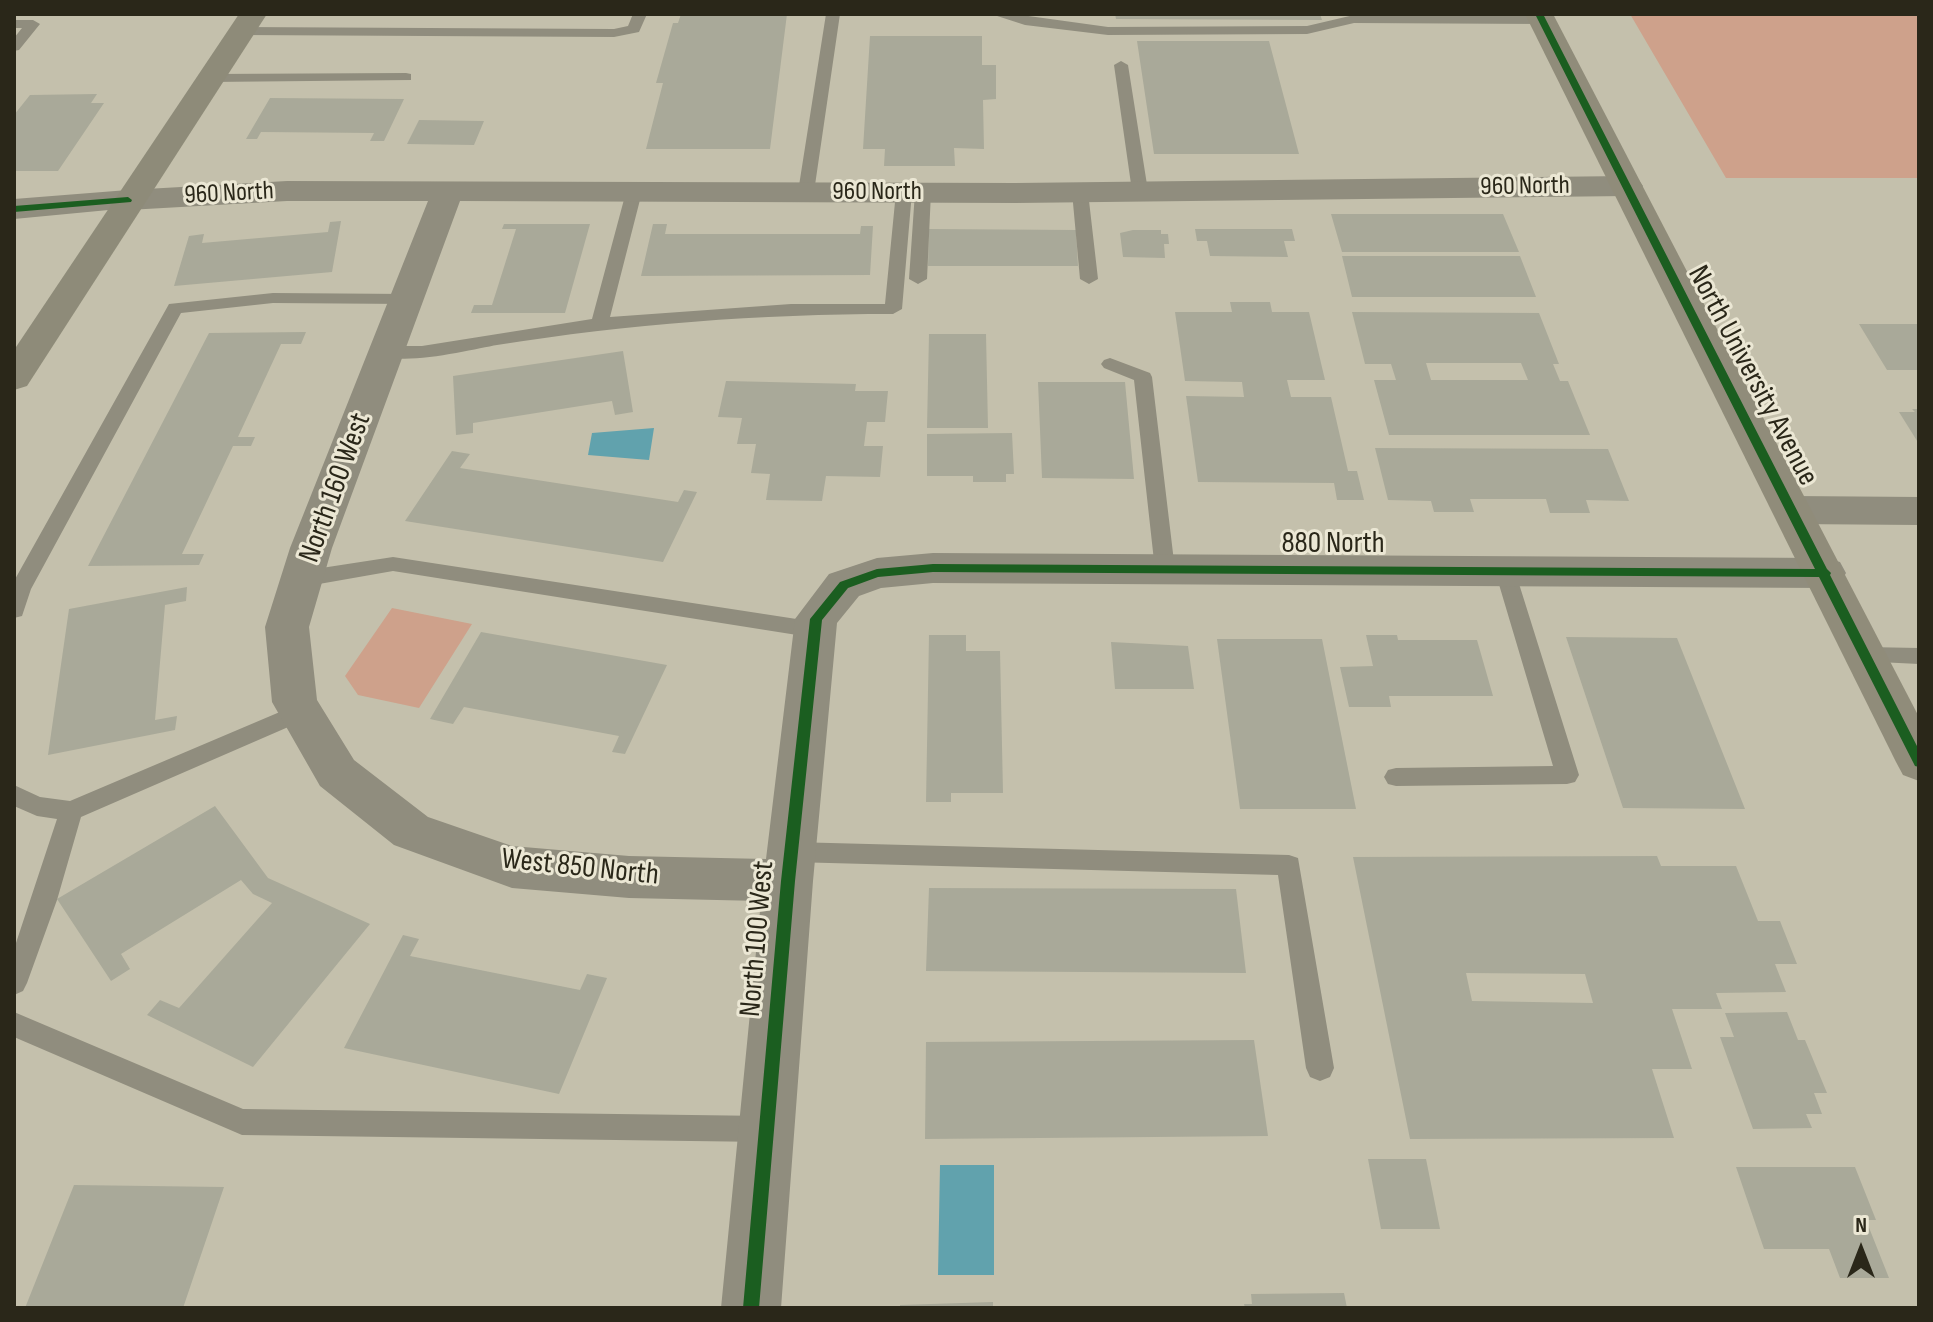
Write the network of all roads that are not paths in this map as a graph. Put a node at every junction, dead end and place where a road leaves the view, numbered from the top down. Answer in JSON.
{"nodes":[{"id":1,"x":640,"y":14,"type":"edge"},
{"id":2,"x":833,"y":14,"type":"edge"},
{"id":3,"x":998,"y":14,"type":"edge"},
{"id":4,"x":1540,"y":17,"type":"edge"},
{"id":5,"x":247,"y":22,"type":"edge"},
{"id":6,"x":14,"y":24,"type":"edge"},
{"id":7,"x":14,"y":47,"type":"edge"},
{"id":8,"x":1121,"y":65,"type":"dead end"},
{"id":9,"x":406,"y":77,"type":"dead end"},
{"id":10,"x":210,"y":78,"type":"junction"},
{"id":11,"x":1627,"y":186,"type":"junction"},
{"id":12,"x":448,"y":191,"type":"junction"},
{"id":13,"x":1140,"y":191,"type":"junction"},
{"id":14,"x":634,"y":192,"type":"junction"},
{"id":15,"x":806,"y":192,"type":"junction"},
{"id":16,"x":913,"y":192,"type":"junction"},
{"id":17,"x":1080,"y":192,"type":"junction"},
{"id":18,"x":128,"y":200,"type":"junction"},
{"id":19,"x":14,"y":209,"type":"edge"},
{"id":20,"x":918,"y":279,"type":"dead end"},
{"id":21,"x":1089,"y":279,"type":"dead end"},
{"id":22,"x":407,"y":299,"type":"junction"},
{"id":23,"x":600,"y":323,"type":"junction"},
{"id":24,"x":387,"y":352,"type":"junction"},
{"id":25,"x":1110,"y":364,"type":"dead end"},
{"id":26,"x":14,"y":378,"type":"edge"},
{"id":27,"x":1793,"y":510,"type":"junction"},
{"id":28,"x":1919,"y":511,"type":"edge"},
{"id":29,"x":1165,"y":570,"type":"junction"},
{"id":30,"x":1505,"y":571,"type":"junction"},
{"id":31,"x":1825,"y":573,"type":"junction"},
{"id":32,"x":302,"y":579,"type":"junction"},
{"id":33,"x":844,"y":585,"type":"joint"},
{"id":34,"x":14,"y":610,"type":"edge"},
{"id":35,"x":816,"y":630,"type":"junction"},
{"id":36,"x":1866,"y":655,"type":"junction"},
{"id":37,"x":1919,"y":656,"type":"edge"},
{"id":38,"x":301,"y":712,"type":"junction"},
{"id":39,"x":1919,"y":762,"type":"edge"},
{"id":40,"x":1396,"y":777,"type":"dead end"},
{"id":41,"x":346,"y":781,"type":"joint"},
{"id":42,"x":14,"y":795,"type":"edge"},
{"id":43,"x":71,"y":811,"type":"junction"},
{"id":44,"x":790,"y":867,"type":"junction"},
{"id":45,"x":14,"y":983,"type":"edge"},
{"id":46,"x":14,"y":1024,"type":"edge"},
{"id":47,"x":1320,"y":1068,"type":"dead end"},
{"id":48,"x":766,"y":1129,"type":"junction"},
{"id":49,"x":751,"y":1308,"type":"edge"}],
"edges":[{"from":1,"to":5,"type":"lane"},
{"from":2,"to":15,"type":"lane"},
{"from":3,"to":4,"type":"lane"},
{"from":4,"to":11,"type":"highway","name":"North University Avenue"},
{"from":5,"to":10,"type":"main road"},
{"from":6,"to":7,"type":"lane"},
{"from":8,"to":13,"type":"lane"},
{"from":9,"to":10,"type":"lane"},
{"from":10,"to":18,"type":"main road"},
{"from":11,"to":13,"type":"street","name":"960 North"},
{"from":11,"to":27,"type":"highway","name":"North University Avenue"},
{"from":12,"to":14,"type":"street","name":"960 North"},
{"from":12,"to":18,"type":"street","name":"960 North"},
{"from":12,"to":22,"type":"street","name":"North 160 West"},
{"from":13,"to":17,"type":"street","name":"960 North"},
{"from":14,"to":15,"type":"street","name":"960 North"},
{"from":14,"to":23,"type":"lane"},
{"from":15,"to":16,"type":"street","name":"960 North"},
{"from":16,"to":17,"type":"street","name":"960 North"},
{"from":16,"to":20,"type":"lane"},
{"from":16,"to":23,"type":"lane"},
{"from":17,"to":21,"type":"lane"},
{"from":18,"to":19,"type":"street","name":"960 North"},
{"from":18,"to":26,"type":"main road"},
{"from":22,"to":24,"type":"street","name":"North 160 West"},
{"from":22,"to":34,"type":"lane"},
{"from":23,"to":24,"type":"lane"},
{"from":24,"to":32,"type":"street","name":"North 160 West"},
{"from":25,"to":29,"type":"lane"},
{"from":27,"to":28,"type":"street"},
{"from":27,"to":31,"type":"highway","name":"North University Avenue"},
{"from":29,"to":30,"type":"street","name":"880 North"},
{"from":29,"to":33,"type":"street","name":"880 North"},
{"from":30,"to":31,"type":"street","name":"880 North"},
{"from":30,"to":40,"type":"lane"},
{"from":31,"to":36,"type":"highway","name":"North University Avenue"},
{"from":32,"to":35,"type":"lane"},
{"from":32,"to":38,"type":"street","name":"North 160 West"},
{"from":33,"to":35,"type":"street","name":"North 100 West"},
{"from":35,"to":44,"type":"street","name":"North 100 West"},
{"from":36,"to":37,"type":"lane"},
{"from":36,"to":39,"type":"highway","name":"North University Avenue"},
{"from":38,"to":41,"type":"street","name":"North 160 West"},
{"from":38,"to":43,"type":"lane"},
{"from":41,"to":44,"type":"street","name":"West 850 North"},
{"from":42,"to":43,"type":"lane"},
{"from":43,"to":45,"type":"lane"},
{"from":44,"to":47,"type":"lane"},
{"from":44,"to":48,"type":"street","name":"North 100 West"},
{"from":46,"to":48,"type":"lane"},
{"from":48,"to":49,"type":"street","name":"North 100 West"}]}
